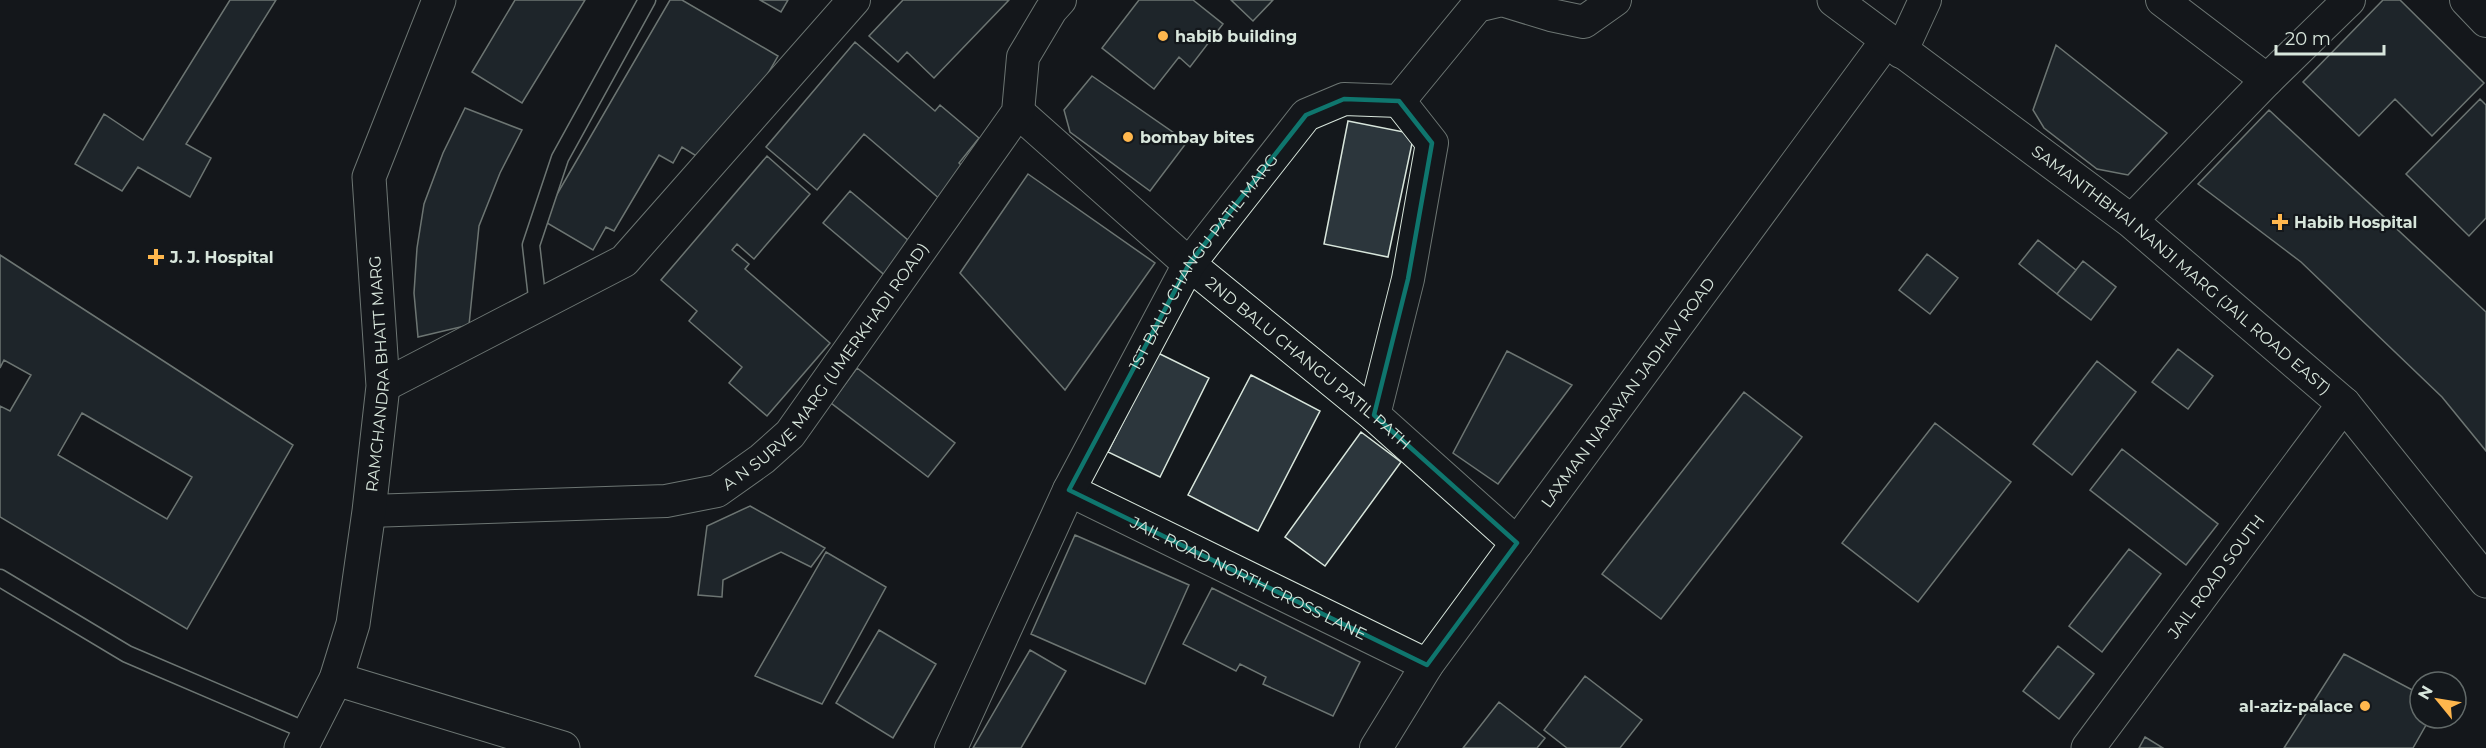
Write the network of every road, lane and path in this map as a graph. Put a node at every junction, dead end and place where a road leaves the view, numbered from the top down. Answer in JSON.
{"nodes":[{"id":1,"x":439,"y":0,"type":"edge"},
{"id":2,"x":647,"y":0,"type":"edge"},
{"id":3,"x":854,"y":0,"type":"edge"},
{"id":4,"x":1060,"y":0,"type":"edge"},
{"id":5,"x":1615,"y":0,"type":"edge"},
{"id":6,"x":1834,"y":0,"type":"edge"},
{"id":7,"x":1925,"y":0,"type":"edge"},
{"id":8,"x":2162,"y":0,"type":"edge"},
{"id":9,"x":2349,"y":0,"type":"edge"},
{"id":10,"x":2466,"y":0,"type":"edge"},
{"id":11,"x":2486,"y":21,"type":"edge"},
{"id":12,"x":1894,"y":46,"type":"junction"},
{"id":13,"x":2267,"y":80,"type":"junction"},
{"id":14,"x":1399,"y":101,"type":"junction"},
{"id":15,"x":1018,"y":112,"type":"junction"},
{"id":16,"x":2131,"y":221,"type":"junction"},
{"id":17,"x":1190,"y":264,"type":"junction"},
{"id":18,"x":538,"y":306,"type":"junction"},
{"id":19,"x":383,"y":386,"type":"junction"},
{"id":20,"x":2344,"y":404,"type":"junction"},
{"id":21,"x":1374,"y":415,"type":"junction"},
{"id":22,"x":1069,"y":490,"type":"junction"},
{"id":23,"x":369,"y":511,"type":"junction"},
{"id":24,"x":1517,"y":543,"type":"junction"},
{"id":25,"x":0,"y":578,"type":"edge"},
{"id":26,"x":2486,"y":581,"type":"edge"},
{"id":27,"x":1427,"y":665,"type":"junction"},
{"id":28,"x":336,"y":679,"type":"junction"},
{"id":29,"x":305,"y":740,"type":"edge"},
{"id":30,"x":563,"y":748,"type":"edge"},
{"id":31,"x":951,"y":748,"type":"edge"},
{"id":32,"x":1376,"y":748,"type":"edge"},
{"id":33,"x":2088,"y":748,"type":"edge"}],
"edges":[{"from":1,"to":19,"type":"street","name":"RAMCHANDRA BHATT MARG"},
{"from":2,"to":18,"type":"lane"},
{"from":3,"to":18,"type":"street"},
{"from":4,"to":15,"type":"street"},
{"from":5,"to":14,"type":"street"},
{"from":6,"to":12,"type":"street","name":"SAMANTHBHAI NANJI MARG (JAIL ROAD EAST)"},
{"from":7,"to":12,"type":"street","name":"LAXMAN NARAYAN JADHAV ROAD"},
{"from":8,"to":13,"type":"street"},
{"from":9,"to":13,"type":"street"},
{"from":10,"to":11,"type":"street"},
{"from":12,"to":16,"type":"street","name":"SAMANTHBHAI NANJI MARG (JAIL ROAD EAST)"},
{"from":12,"to":24,"type":"street","name":"LAXMAN NARAYAN JADHAV ROAD"},
{"from":13,"to":16,"type":"street"},
{"from":14,"to":17,"type":"street","name":"1ST BALU CHANGU PATIL MARG"},
{"from":14,"to":21,"type":"street"},
{"from":15,"to":17,"type":"street","name":"2ND BALU CHANGU PATIL PATH"},
{"from":15,"to":23,"type":"street","name":"A N SURVE MARG (UMERKHADI ROAD)"},
{"from":16,"to":20,"type":"street","name":"SAMANTHBHAI NANJI MARG (JAIL ROAD EAST)"},
{"from":17,"to":21,"type":"street","name":"2ND BALU CHANGU PATIL PATH"},
{"from":17,"to":22,"type":"street","name":"1ST BALU CHANGU PATIL MARG"},
{"from":18,"to":19,"type":"street"},
{"from":19,"to":23,"type":"street","name":"RAMCHANDRA BHATT MARG"},
{"from":20,"to":26,"type":"street","name":"SAMANTHBHAI NANJI MARG (JAIL ROAD EAST)"},
{"from":20,"to":33,"type":"street","name":"JAIL ROAD SOUTH"},
{"from":21,"to":24,"type":"street","name":"2ND BALU CHANGU PATIL PATH"},
{"from":22,"to":27,"type":"street","name":"JAIL ROAD NORTH CROSS LANE"},
{"from":22,"to":31,"type":"street","name":"1ST BALU CHANGU PATIL MARG"},
{"from":23,"to":28,"type":"street","name":"RAMCHANDRA BHATT MARG"},
{"from":24,"to":27,"type":"street","name":"LAXMAN NARAYAN JADHAV ROAD"},
{"from":25,"to":29,"type":"lane"},
{"from":27,"to":32,"type":"street","name":"LAXMAN NARAYAN JADHAV ROAD"},
{"from":28,"to":29,"type":"street","name":"RAMCHANDRA BHATT MARG"},
{"from":28,"to":30,"type":"street"}]}
